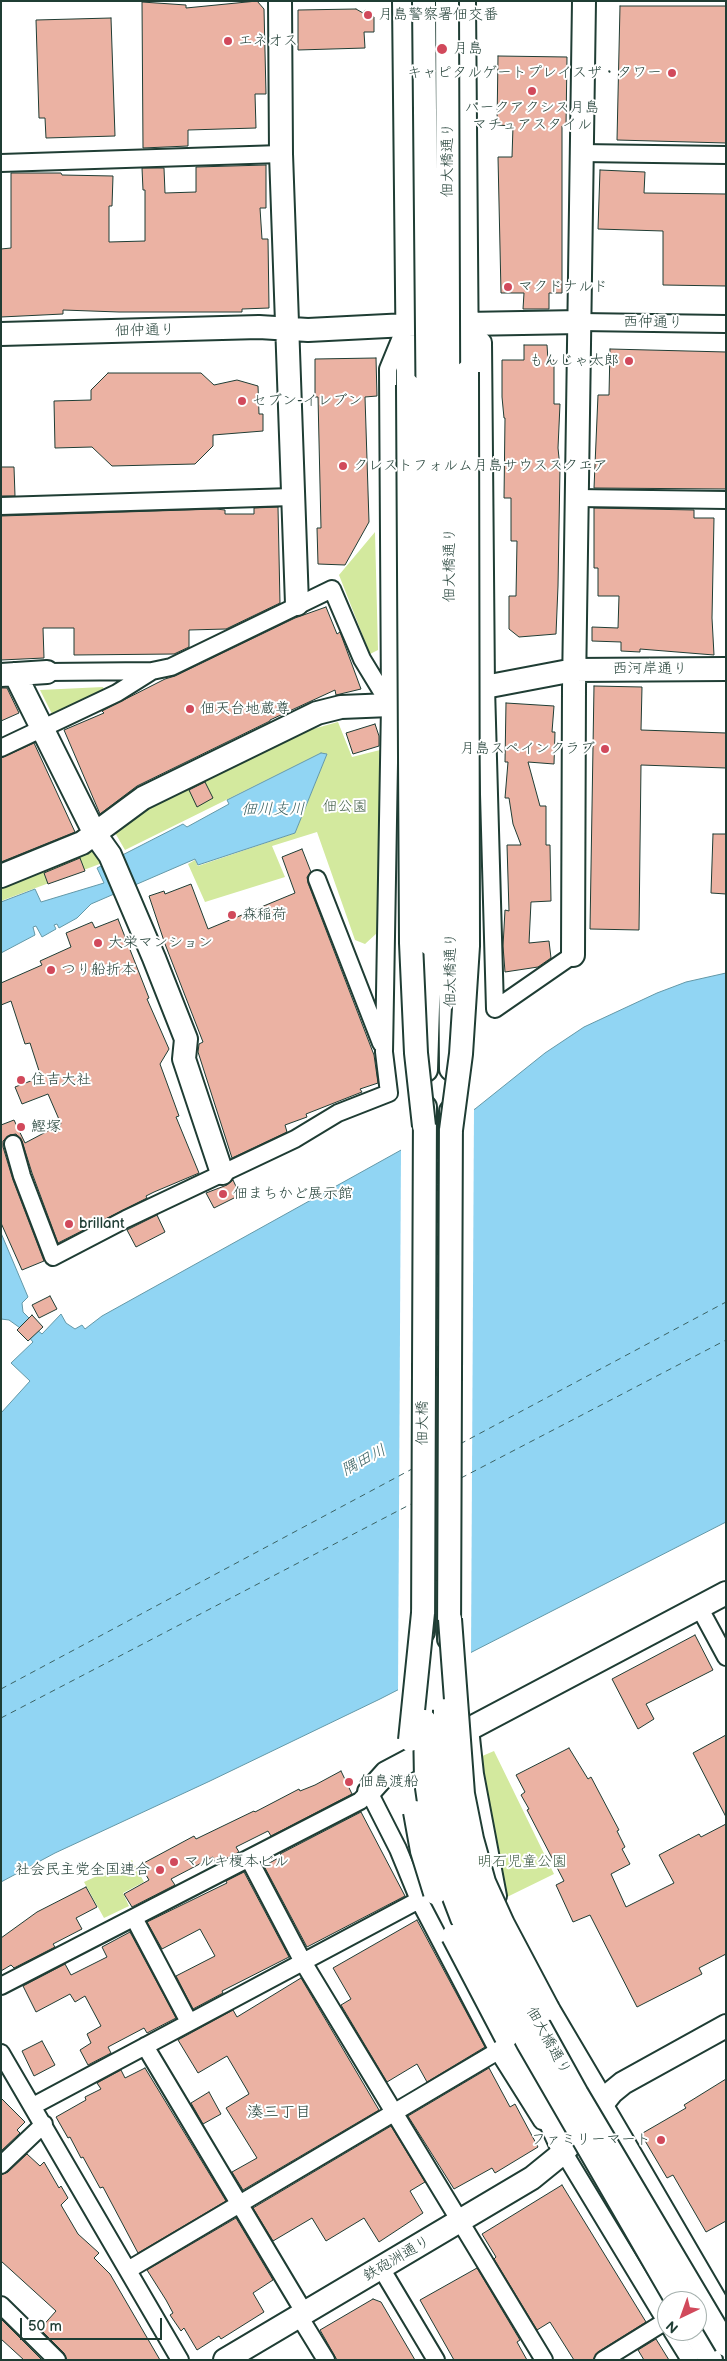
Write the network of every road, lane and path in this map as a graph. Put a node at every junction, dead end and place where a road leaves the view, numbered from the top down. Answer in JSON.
{"nodes":[{"id":1,"x":280,"y":1,"type":"edge"},
{"id":2,"x":404,"y":1,"type":"edge"},
{"id":3,"x":424,"y":1,"type":"edge"},
{"id":4,"x":447,"y":1,"type":"edge"},
{"id":5,"x":464,"y":1,"type":"edge"},
{"id":6,"x":584,"y":1,"type":"edge"},
{"id":7,"x":582,"y":153,"type":"junction"},
{"id":8,"x":282,"y":154,"type":"junction"},
{"id":9,"x":726,"y":155,"type":"edge"},
{"id":10,"x":1,"y":163,"type":"edge"},
{"id":11,"x":580,"y":322,"type":"junction"},
{"id":12,"x":726,"y":324,"type":"edge"},
{"id":13,"x":407,"y":325,"type":"junction"},
{"id":14,"x":467,"y":325,"type":"junction"},
{"id":15,"x":289,"y":328,"type":"junction"},
{"id":16,"x":1,"y":334,"type":"edge"},
{"id":17,"x":292,"y":497,"type":"junction"},
{"id":18,"x":577,"y":498,"type":"junction"},
{"id":19,"x":726,"y":500,"type":"edge"},
{"id":20,"x":1,"y":506,"type":"edge"},
{"id":21,"x":297,"y":604,"type":"junction"},
{"id":22,"x":726,"y":669,"type":"edge"},
{"id":23,"x":574,"y":670,"type":"junction"},
{"id":24,"x":152,"y":671,"type":"junction"},
{"id":25,"x":47,"y":672,"type":"joint"},
{"id":26,"x":8,"y":674,"type":"edge"},
{"id":27,"x":486,"y":687,"type":"junction"},
{"id":28,"x":390,"y":705,"type":"junction"},
{"id":29,"x":42,"y":729,"type":"junction"},
{"id":30,"x":1,"y":748,"type":"edge"},
{"id":31,"x":95,"y":834,"type":"junction"},
{"id":32,"x":1,"y":876,"type":"edge"},
{"id":33,"x":317,"y":879,"type":"dead end"},
{"id":34,"x":574,"y":955,"type":"joint"},
{"id":35,"x":384,"y":1052,"type":"junction"},
{"id":36,"x":424,"y":1126,"type":"junction"},
{"id":37,"x":451,"y":1130,"type":"junction"},
{"id":38,"x":13,"y":1144,"type":"dead end"},
{"id":39,"x":222,"y":1173,"type":"junction"},
{"id":40,"x":726,"y":1593,"type":"edge"},
{"id":41,"x":699,"y":1607,"type":"junction"},
{"id":42,"x":423,"y":1613,"type":"junction"},
{"id":43,"x":450,"y":1619,"type":"junction"},
{"id":44,"x":726,"y":1657,"type":"edge"},
{"id":45,"x":445,"y":1710,"type":"joint"},
{"id":46,"x":425,"y":1721,"type":"joint"},
{"id":47,"x":470,"y":1728,"type":"junction"},
{"id":48,"x":369,"y":1792,"type":"junction"},
{"id":49,"x":249,"y":1859,"type":"junction"},
{"id":50,"x":420,"y":1900,"type":"junction"},
{"id":51,"x":134,"y":1918,"type":"junction"},
{"id":52,"x":303,"y":1962,"type":"junction"},
{"id":53,"x":1,"y":1986,"type":"edge"},
{"id":54,"x":189,"y":2022,"type":"junction"},
{"id":55,"x":726,"y":2026,"type":"edge"},
{"id":56,"x":502,"y":2044,"type":"junction"},
{"id":57,"x":145,"y":2046,"type":"junction"},
{"id":58,"x":1,"y":2053,"type":"edge"},
{"id":59,"x":603,"y":2102,"type":"junction"},
{"id":60,"x":33,"y":2106,"type":"junction"},
{"id":61,"x":395,"y":2112,"type":"junction"},
{"id":62,"x":44,"y":2124,"type":"junction"},
{"id":63,"x":564,"y":2152,"type":"junction"},
{"id":64,"x":2,"y":2163,"type":"edge"},
{"id":65,"x":239,"y":2204,"type":"junction"},
{"id":66,"x":461,"y":2221,"type":"junction"},
{"id":67,"x":381,"y":2268,"type":"junction"},
{"id":68,"x":128,"y":2270,"type":"junction"},
{"id":69,"x":671,"y":2291,"type":"edge"},
{"id":70,"x":1,"y":2305,"type":"edge"},
{"id":71,"x":657,"y":2307,"type":"edge"},
{"id":72,"x":726,"y":2313,"type":"edge"},
{"id":73,"x":301,"y":2314,"type":"junction"},
{"id":74,"x":657,"y":2331,"type":"edge"},
{"id":75,"x":678,"y":2341,"type":"edge"},
{"id":76,"x":700,"y":2341,"type":"edge"},
{"id":77,"x":726,"y":2346,"type":"edge"},
{"id":78,"x":57,"y":2360,"type":"edge"},
{"id":79,"x":180,"y":2360,"type":"edge"},
{"id":80,"x":225,"y":2360,"type":"edge"},
{"id":81,"x":326,"y":2360,"type":"edge"},
{"id":82,"x":436,"y":2360,"type":"edge"},
{"id":83,"x":544,"y":2360,"type":"edge"},
{"id":84,"x":603,"y":2360,"type":"edge"},
{"id":85,"x":690,"y":2360,"type":"edge"},
{"id":86,"x":711,"y":2360,"type":"edge"}],
"edges":[{"from":1,"to":8,"type":"main road"},
{"from":2,"to":13,"type":"main road"},
{"from":3,"to":36,"type":"main road","name":"佃大橋通り","bridge":true},
{"from":4,"to":37,"type":"main road","name":"佃大橋通り","bridge":true},
{"from":5,"to":14,"type":"main road"},
{"from":6,"to":7,"type":"main road"},
{"from":7,"to":9,"type":"street"},
{"from":7,"to":11,"type":"main road"},
{"from":8,"to":10,"type":"street"},
{"from":8,"to":15,"type":"main road"},
{"from":11,"to":12,"type":"street","name":"西仲通り"},
{"from":11,"to":14,"type":"main road","name":"佃仲通り"},
{"from":11,"to":18,"type":"main road"},
{"from":13,"to":14,"type":"main road","name":"佃仲通り"},
{"from":13,"to":15,"type":"main road","name":"佃仲通り"},
{"from":13,"to":28,"type":"street"},
{"from":13,"to":36,"type":"main road","bridge":true},
{"from":14,"to":27,"type":"street"},
{"from":14,"to":37,"type":"main road","bridge":true},
{"from":15,"to":16,"type":"main road","name":"佃仲通り"},
{"from":15,"to":17,"type":"main road"},
{"from":17,"to":20,"type":"street"},
{"from":17,"to":21,"type":"main road"},
{"from":18,"to":19,"type":"street"},
{"from":18,"to":23,"type":"main road"},
{"from":21,"to":24,"type":"street"},
{"from":21,"to":28,"type":"street"},
{"from":22,"to":23,"type":"main road","name":"西河岸通り"},
{"from":23,"to":27,"type":"main road","name":"西河岸通り"},
{"from":23,"to":34,"type":"main road"},
{"from":24,"to":25,"type":"street"},
{"from":24,"to":29,"type":"street"},
{"from":25,"to":26,"type":"main road"},
{"from":26,"to":29,"type":"main road"},
{"from":27,"to":28,"type":"main road","name":"西河岸通り"},
{"from":27,"to":34,"type":"street"},
{"from":28,"to":31,"type":"main road","name":"西河岸通り"},
{"from":28,"to":35,"type":"street"},
{"from":29,"to":30,"type":"street"},
{"from":29,"to":31,"type":"main road"},
{"from":31,"to":32,"type":"main road","name":"西河岸通り"},
{"from":31,"to":39,"type":"main road"},
{"from":33,"to":35,"type":"street"},
{"from":35,"to":39,"type":"street"},
{"from":36,"to":42,"type":"main road","name":"佃大橋"},
{"from":37,"to":43,"type":"main road","name":"佃大橋"},
{"from":38,"to":39,"type":"street"},
{"from":40,"to":41,"type":"main road"},
{"from":41,"to":44,"type":"street"},
{"from":41,"to":47,"type":"main road"},
{"from":42,"to":46,"type":"main road","name":"佃大橋","bridge":true},
{"from":42,"to":56,"type":"main road","bridge":true},
{"from":43,"to":45,"type":"main road","name":"佃大橋","bridge":true},
{"from":43,"to":59,"type":"main road","bridge":true},
{"from":45,"to":77,"type":"main road","name":"佃大橋通り","bridge":true},
{"from":46,"to":69,"type":"main road","name":"佃大橋通り","bridge":true},
{"from":47,"to":48,"type":"main road"},
{"from":47,"to":59,"type":"street"},
{"from":48,"to":49,"type":"street"},
{"from":48,"to":50,"type":"street"},
{"from":49,"to":51,"type":"street"},
{"from":49,"to":52,"type":"street"},
{"from":50,"to":52,"type":"street"},
{"from":50,"to":56,"type":"street"},
{"from":51,"to":53,"type":"street"},
{"from":51,"to":54,"type":"street"},
{"from":52,"to":54,"type":"street"},
{"from":52,"to":61,"type":"street"},
{"from":54,"to":57,"type":"street"},
{"from":55,"to":59,"type":"main road","name":"鉄砲洲通り"},
{"from":56,"to":61,"type":"street"},
{"from":56,"to":63,"type":"main road"},
{"from":57,"to":60,"type":"street"},
{"from":57,"to":65,"type":"street"},
{"from":58,"to":60,"type":"street"},
{"from":59,"to":63,"type":"main road","name":"鉄砲洲通り"},
{"from":59,"to":72,"type":"street"},
{"from":60,"to":62,"type":"street"},
{"from":61,"to":65,"type":"street"},
{"from":61,"to":66,"type":"street"},
{"from":62,"to":64,"type":"street"},
{"from":62,"to":68,"type":"street"},
{"from":63,"to":66,"type":"main road","name":"鉄砲洲通り"},
{"from":63,"to":71,"type":"street"},
{"from":65,"to":68,"type":"street"},
{"from":65,"to":73,"type":"street"},
{"from":66,"to":67,"type":"main road","name":"鉄砲洲通り"},
{"from":66,"to":83,"type":"street"},
{"from":67,"to":73,"type":"main road","name":"鉄砲洲通り"},
{"from":67,"to":82,"type":"street"},
{"from":68,"to":79,"type":"street"},
{"from":70,"to":78,"type":"street"},
{"from":73,"to":80,"type":"main road","name":"鉄砲洲通り"},
{"from":73,"to":81,"type":"street"},
{"from":74,"to":84,"type":"street"},
{"from":75,"to":85,"type":"street"},
{"from":76,"to":86,"type":"main road"}]}
